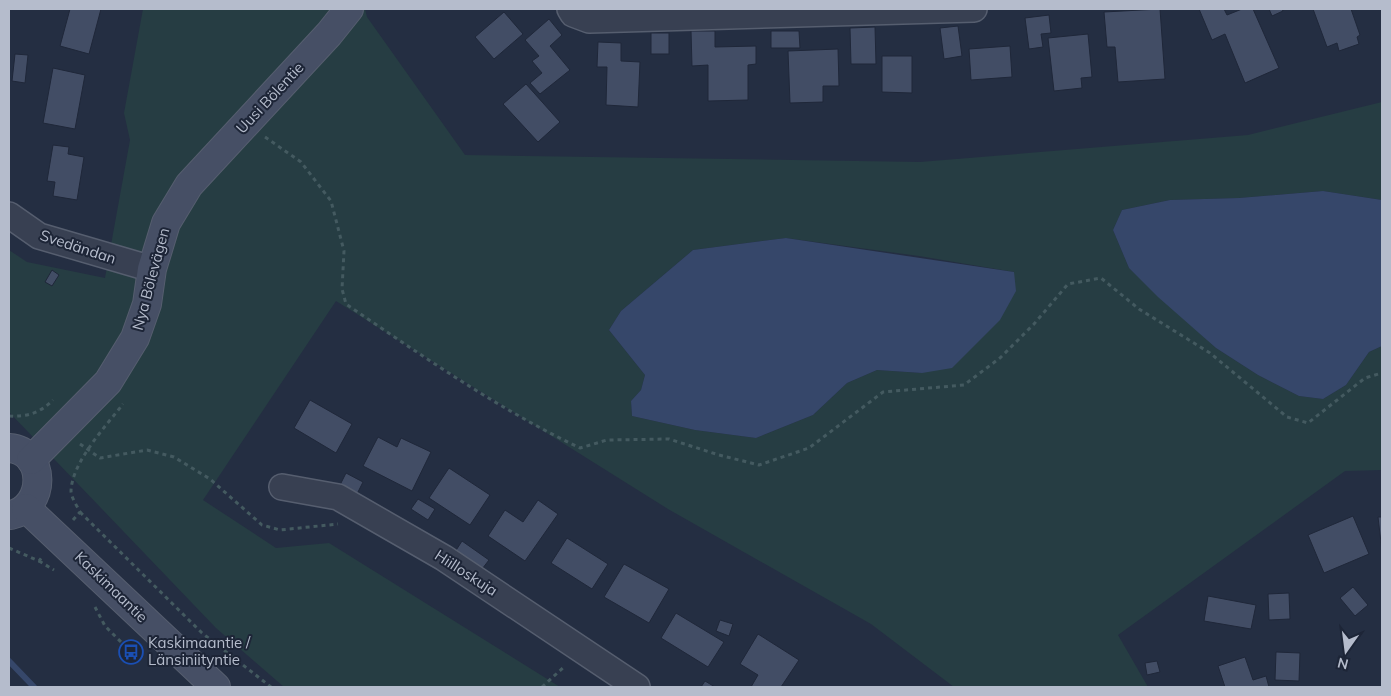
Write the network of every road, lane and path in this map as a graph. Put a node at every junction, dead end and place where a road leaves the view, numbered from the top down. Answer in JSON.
{"nodes":[{"id":1,"x":349,"y":9,"type":"edge"},
{"id":2,"x":570,"y":9,"type":"edge"},
{"id":3,"x":974,"y":9,"type":"edge"},
{"id":4,"x":827,"y":10,"type":"edge"},
{"id":5,"x":264,"y":137,"type":"dead end"},
{"id":6,"x":189,"y":185,"type":"joint"},
{"id":7,"x":9,"y":216,"type":"edge"},
{"id":8,"x":152,"y":269,"type":"junction"},
{"id":9,"x":1382,"y":373,"type":"edge"},
{"id":10,"x":88,"y":451,"type":"dead end"},
{"id":11,"x":20,"y":454,"type":"edge"},
{"id":12,"x":282,"y":487,"type":"dead end"},
{"id":13,"x":18,"y":512,"type":"edge"},
{"id":14,"x":80,"y":512,"type":"dead end"},
{"id":15,"x":345,"y":528,"type":"dead end"},
{"id":16,"x":39,"y":561,"type":"dead end"},
{"id":17,"x":60,"y":574,"type":"dead end"},
{"id":18,"x":91,"y":601,"type":"dead end"},
{"id":19,"x":131,"y":652,"type":"dead end"},
{"id":20,"x":557,"y":660,"type":"dead end"},
{"id":21,"x":573,"y":662,"type":"junction"},
{"id":22,"x":216,"y":687,"type":"edge"},
{"id":23,"x":271,"y":687,"type":"edge"},
{"id":24,"x":542,"y":687,"type":"edge"},
{"id":25,"x":638,"y":687,"type":"edge"}],
"edges":[{"from":1,"to":6,"type":"street","name":"Uusi Bölentie"},
{"from":2,"to":4,"type":"street"},
{"from":3,"to":4,"type":"street"},
{"from":5,"to":9,"type":"path"},
{"from":6,"to":8,"type":"street","name":"Nya Bölevägen"},
{"from":7,"to":8,"type":"street","name":"Svedändan"},
{"from":8,"to":11,"type":"street","name":"Nya Bölevägen"},
{"from":10,"to":15,"type":"path"},
{"from":11,"to":13,"type":"street"},
{"from":12,"to":21,"type":"street","name":"Hiilloskuja"},
{"from":13,"to":22,"type":"street","name":"Kaskimaantie"},
{"from":14,"to":23,"type":"path"},
{"from":16,"to":17,"type":"path"},
{"from":18,"to":19,"type":"path"},
{"from":20,"to":21,"type":"path"},
{"from":21,"to":24,"type":"path"},
{"from":21,"to":25,"type":"street","name":"Hiilloskuja"}]}
